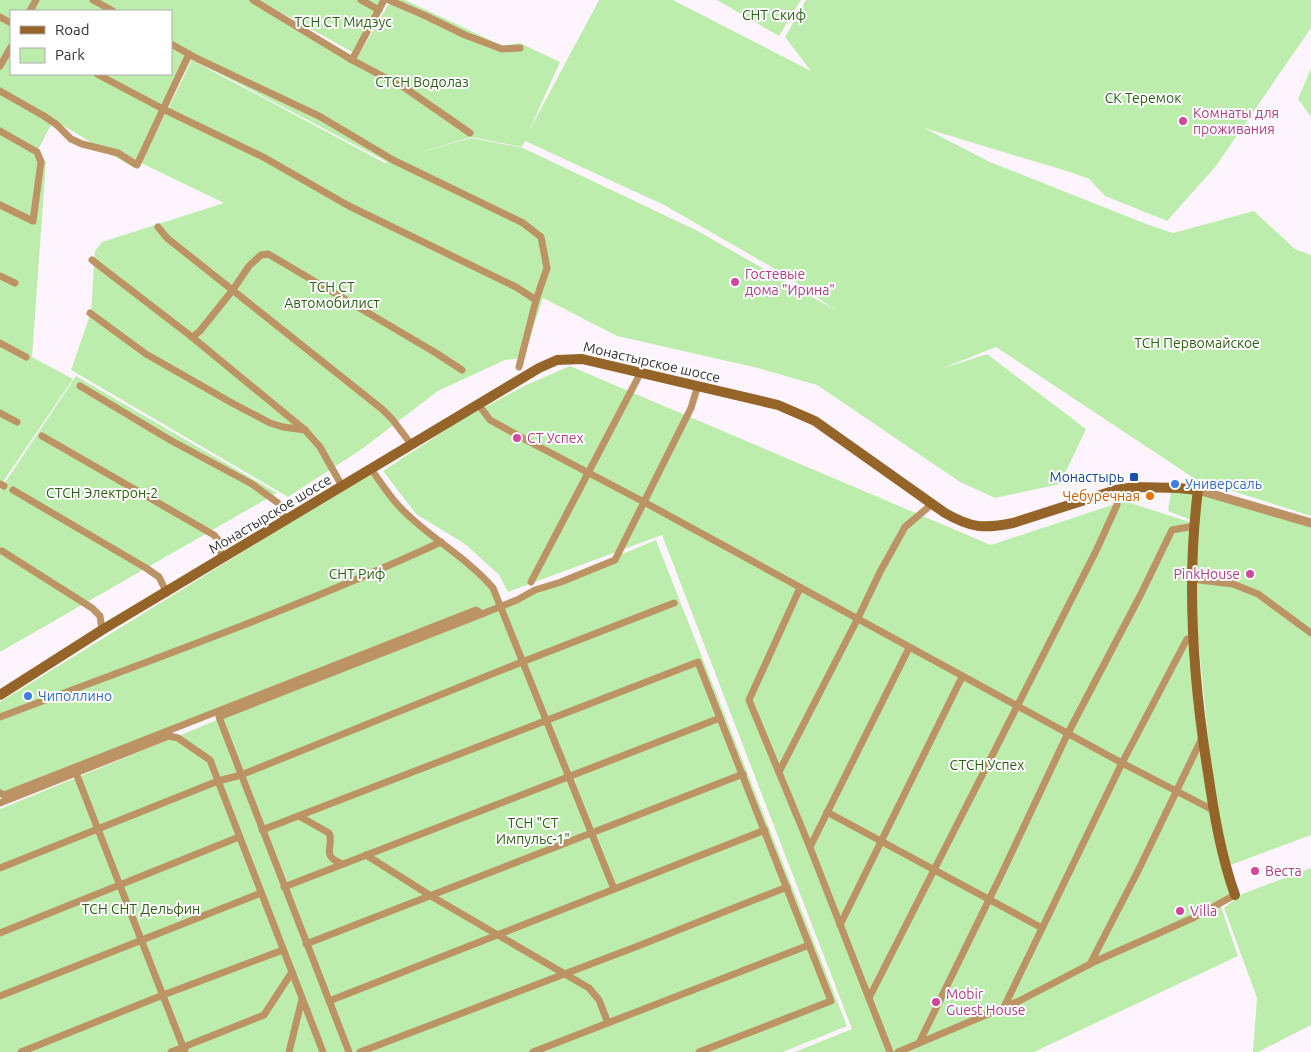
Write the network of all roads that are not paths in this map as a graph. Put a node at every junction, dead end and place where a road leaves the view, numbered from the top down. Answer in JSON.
{"nodes":[{"id":1,"x":93,"y":0,"type":"edge"},
{"id":2,"x":253,"y":0,"type":"edge"},
{"id":3,"x":361,"y":0,"type":"edge"},
{"id":4,"x":384,"y":0,"type":"edge"},
{"id":5,"x":389,"y":0,"type":"edge"},
{"id":6,"x":111,"y":10,"type":"edge"},
{"id":7,"x":379,"y":10,"type":"junction"},
{"id":8,"x":172,"y":45,"type":"edge"},
{"id":9,"x":520,"y":48,"type":"dead end"},
{"id":10,"x":10,"y":49,"type":"edge"},
{"id":11,"x":189,"y":54,"type":"junction"},
{"id":12,"x":352,"y":60,"type":"junction"},
{"id":13,"x":0,"y":66,"type":"edge"},
{"id":14,"x":99,"y":75,"type":"edge"},
{"id":15,"x":0,"y":91,"type":"edge"},
{"id":16,"x":163,"y":109,"type":"junction"},
{"id":17,"x":0,"y":131,"type":"edge"},
{"id":18,"x":470,"y":133,"type":"dead end"},
{"id":19,"x":0,"y":205,"type":"edge"},
{"id":20,"x":158,"y":227,"type":"dead end"},
{"id":21,"x":92,"y":260,"type":"dead end"},
{"id":22,"x":0,"y":276,"type":"edge"},
{"id":23,"x":16,"y":283,"type":"dead end"},
{"id":24,"x":232,"y":291,"type":"junction"},
{"id":25,"x":536,"y":300,"type":"junction"},
{"id":26,"x":90,"y":314,"type":"dead end"},
{"id":27,"x":192,"y":337,"type":"junction"},
{"id":28,"x":0,"y":343,"type":"edge"},
{"id":29,"x":26,"y":357,"type":"dead end"},
{"id":30,"x":519,"y":366,"type":"dead end"},
{"id":31,"x":462,"y":370,"type":"dead end"},
{"id":32,"x":641,"y":372,"type":"junction"},
{"id":33,"x":698,"y":385,"type":"junction"},
{"id":34,"x":80,"y":386,"type":"dead end"},
{"id":35,"x":478,"y":404,"type":"junction"},
{"id":36,"x":0,"y":413,"type":"edge"},
{"id":37,"x":17,"y":422,"type":"dead end"},
{"id":38,"x":305,"y":430,"type":"junction"},
{"id":39,"x":42,"y":436,"type":"dead end"},
{"id":40,"x":411,"y":444,"type":"junction"},
{"id":41,"x":371,"y":469,"type":"junction"},
{"id":42,"x":588,"y":474,"type":"junction"},
{"id":43,"x":342,"y":486,"type":"junction"},
{"id":44,"x":12,"y":490,"type":"dead end"},
{"id":45,"x":1116,"y":490,"type":"junction"},
{"id":46,"x":1198,"y":490,"type":"junction"},
{"id":47,"x":644,"y":502,"type":"junction"},
{"id":48,"x":932,"y":504,"type":"junction"},
{"id":49,"x":285,"y":521,"type":"junction"},
{"id":50,"x":1311,"y":523,"type":"edge"},
{"id":51,"x":1194,"y":526,"type":"junction"},
{"id":52,"x":441,"y":542,"type":"junction"},
{"id":53,"x":2,"y":551,"type":"dead end"},
{"id":54,"x":222,"y":559,"type":"junction"},
{"id":55,"x":1191,"y":579,"type":"junction"},
{"id":56,"x":532,"y":582,"type":"dead end"},
{"id":57,"x":800,"y":588,"type":"junction"},
{"id":58,"x":166,"y":593,"type":"junction"},
{"id":59,"x":674,"y":603,"type":"dead end"},
{"id":60,"x":501,"y":606,"type":"junction"},
{"id":61,"x":482,"y":614,"type":"junction"},
{"id":62,"x":858,"y":618,"type":"junction"},
{"id":63,"x":102,"y":630,"type":"junction"},
{"id":64,"x":1311,"y":634,"type":"edge"},
{"id":65,"x":1194,"y":637,"type":"junction"},
{"id":66,"x":909,"y":648,"type":"junction"},
{"id":67,"x":522,"y":662,"type":"junction"},
{"id":68,"x":962,"y":677,"type":"junction"},
{"id":69,"x":0,"y":695,"type":"edge"},
{"id":70,"x":1018,"y":706,"type":"junction"},
{"id":71,"x":0,"y":717,"type":"edge"},
{"id":72,"x":720,"y":718,"type":"junction"},
{"id":73,"x":546,"y":720,"type":"junction"},
{"id":74,"x":1068,"y":733,"type":"junction"},
{"id":75,"x":1202,"y":738,"type":"junction"},
{"id":76,"x":1122,"y":763,"type":"junction"},
{"id":77,"x":779,"y":772,"type":"junction"},
{"id":78,"x":76,"y":773,"type":"junction"},
{"id":79,"x":743,"y":774,"type":"junction"},
{"id":80,"x":241,"y":775,"type":"junction"},
{"id":81,"x":568,"y":777,"type":"junction"},
{"id":82,"x":218,"y":781,"type":"junction"},
{"id":83,"x":1175,"y":791,"type":"junction"},
{"id":84,"x":0,"y":793,"type":"edge"},
{"id":85,"x":0,"y":804,"type":"edge"},
{"id":86,"x":1213,"y":810,"type":"junction"},
{"id":87,"x":827,"y":812,"type":"junction"},
{"id":88,"x":299,"y":816,"type":"junction"},
{"id":89,"x":98,"y":829,"type":"junction"},
{"id":90,"x":262,"y":830,"type":"junction"},
{"id":91,"x":765,"y":830,"type":"junction"},
{"id":92,"x":591,"y":834,"type":"junction"},
{"id":93,"x":240,"y":838,"type":"junction"},
{"id":94,"x":881,"y":842,"type":"junction"},
{"id":95,"x":810,"y":847,"type":"junction"},
{"id":96,"x":366,"y":855,"type":"junction"},
{"id":97,"x":343,"y":864,"type":"junction"},
{"id":98,"x":0,"y":868,"type":"edge"},
{"id":99,"x":933,"y":870,"type":"junction"},
{"id":100,"x":120,"y":885,"type":"junction"},
{"id":101,"x":284,"y":887,"type":"junction"},
{"id":102,"x":787,"y":887,"type":"junction"},
{"id":103,"x":614,"y":889,"type":"junction"},
{"id":104,"x":261,"y":892,"type":"junction"},
{"id":105,"x":1235,"y":895,"type":"joint"},
{"id":106,"x":431,"y":896,"type":"junction"},
{"id":107,"x":989,"y":900,"type":"junction"},
{"id":108,"x":840,"y":925,"type":"junction"},
{"id":109,"x":1042,"y":928,"type":"junction"},
{"id":110,"x":0,"y":933,"type":"edge"},
{"id":111,"x":498,"y":934,"type":"junction"},
{"id":112,"x":141,"y":940,"type":"junction"},
{"id":113,"x":306,"y":944,"type":"junction"},
{"id":114,"x":809,"y":945,"type":"junction"},
{"id":115,"x":283,"y":950,"type":"junction"},
{"id":116,"x":1090,"y":965,"type":"junction"},
{"id":117,"x":292,"y":972,"type":"junction"},
{"id":118,"x":565,"y":974,"type":"junction"},
{"id":119,"x":163,"y":995,"type":"junction"},
{"id":120,"x":0,"y":996,"type":"edge"},
{"id":121,"x":869,"y":998,"type":"junction"},
{"id":122,"x":302,"y":999,"type":"junction"},
{"id":123,"x":329,"y":1001,"type":"junction"},
{"id":124,"x":1004,"y":1007,"type":"junction"},
{"id":125,"x":608,"y":1023,"type":"junction"},
{"id":126,"x":919,"y":1043,"type":"junction"},
{"id":127,"x":184,"y":1050,"type":"edge"},
{"id":128,"x":21,"y":1052,"type":"edge"},
{"id":129,"x":171,"y":1052,"type":"edge"},
{"id":130,"x":288,"y":1052,"type":"edge"},
{"id":131,"x":322,"y":1052,"type":"edge"},
{"id":132,"x":349,"y":1052,"type":"edge"},
{"id":133,"x":360,"y":1052,"type":"edge"},
{"id":134,"x":533,"y":1052,"type":"edge"},
{"id":135,"x":699,"y":1052,"type":"edge"},
{"id":136,"x":890,"y":1052,"type":"edge"},
{"id":137,"x":898,"y":1052,"type":"edge"}],
"edges":[{"from":1,"to":6,"type":"street"},
{"from":2,"to":12,"type":"street"},
{"from":3,"to":7,"type":"street"},
{"from":4,"to":7,"type":"street"},
{"from":5,"to":9,"type":"street"},
{"from":7,"to":12,"type":"street"},
{"from":8,"to":11,"type":"street"},
{"from":10,"to":13,"type":"street"},
{"from":11,"to":16,"type":"street"},
{"from":11,"to":25,"type":"street"},
{"from":12,"to":18,"type":"street"},
{"from":14,"to":16,"type":"street"},
{"from":15,"to":16,"type":"street"},
{"from":16,"to":25,"type":"street"},
{"from":17,"to":19,"type":"street"},
{"from":20,"to":24,"type":"street"},
{"from":21,"to":27,"type":"street"},
{"from":22,"to":23,"type":"street"},
{"from":24,"to":27,"type":"street"},
{"from":24,"to":31,"type":"street"},
{"from":24,"to":40,"type":"street"},
{"from":25,"to":30,"type":"street"},
{"from":26,"to":38,"type":"street"},
{"from":27,"to":38,"type":"street"},
{"from":28,"to":29,"type":"street"},
{"from":32,"to":33,"type":"main road","name":"Монастырское шоссе"},
{"from":32,"to":35,"type":"main road","name":"Монастырское шоссе"},
{"from":32,"to":42,"type":"street"},
{"from":33,"to":47,"type":"street"},
{"from":33,"to":48,"type":"main road","name":"Монастырское шоссе"},
{"from":34,"to":49,"type":"street"},
{"from":35,"to":40,"type":"main road","name":"Монастырское шоссе"},
{"from":35,"to":42,"type":"street"},
{"from":36,"to":37,"type":"street"},
{"from":38,"to":43,"type":"street"},
{"from":39,"to":54,"type":"street"},
{"from":40,"to":41,"type":"main road","name":"Монастырское шоссе"},
{"from":41,"to":43,"type":"main road","name":"Монастырское шоссе"},
{"from":41,"to":52,"type":"street"},
{"from":42,"to":47,"type":"street"},
{"from":42,"to":56,"type":"street"},
{"from":43,"to":49,"type":"main road","name":"Монастырское шоссе"},
{"from":44,"to":58,"type":"street"},
{"from":45,"to":46,"type":"main road","name":"Монастырское шоссе"},
{"from":45,"to":48,"type":"main road","name":"Монастырское шоссе"},
{"from":45,"to":70,"type":"street"},
{"from":46,"to":50,"type":"street"},
{"from":46,"to":51,"type":"main road"},
{"from":47,"to":57,"type":"street"},
{"from":47,"to":60,"type":"street"},
{"from":48,"to":62,"type":"street"},
{"from":49,"to":54,"type":"main road","name":"Монастырское шоссе"},
{"from":51,"to":55,"type":"main road"},
{"from":51,"to":74,"type":"street"},
{"from":52,"to":60,"type":"street"},
{"from":52,"to":71,"type":"street"},
{"from":53,"to":63,"type":"street"},
{"from":54,"to":58,"type":"main road","name":"Монастырское шоссе"},
{"from":55,"to":64,"type":"street"},
{"from":55,"to":65,"type":"main road"},
{"from":57,"to":62,"type":"street"},
{"from":57,"to":77,"type":"street"},
{"from":58,"to":63,"type":"main road","name":"Монастырское шоссе"},
{"from":59,"to":67,"type":"street"},
{"from":60,"to":61,"type":"street"},
{"from":60,"to":67,"type":"street"},
{"from":61,"to":80,"type":"street"},
{"from":61,"to":84,"type":"street"},
{"from":62,"to":66,"type":"street"},
{"from":62,"to":77,"type":"street"},
{"from":63,"to":69,"type":"main road","name":"Монастырское шоссе"},
{"from":65,"to":75,"type":"main road"},
{"from":65,"to":76,"type":"street"},
{"from":66,"to":68,"type":"street"},
{"from":66,"to":87,"type":"street"},
{"from":67,"to":73,"type":"street"},
{"from":67,"to":80,"type":"street"},
{"from":68,"to":70,"type":"street"},
{"from":68,"to":94,"type":"street"},
{"from":70,"to":74,"type":"street"},
{"from":70,"to":99,"type":"street"},
{"from":72,"to":73,"type":"street"},
{"from":72,"to":79,"type":"street"},
{"from":72,"to":81,"type":"street"},
{"from":73,"to":81,"type":"street"},
{"from":73,"to":88,"type":"street"},
{"from":74,"to":76,"type":"street"},
{"from":74,"to":107,"type":"street"},
{"from":75,"to":83,"type":"street"},
{"from":75,"to":86,"type":"main road"},
{"from":76,"to":83,"type":"street"},
{"from":76,"to":109,"type":"street"},
{"from":77,"to":95,"type":"street"},
{"from":78,"to":82,"type":"street"},
{"from":78,"to":85,"type":"street"},
{"from":78,"to":89,"type":"street"},
{"from":79,"to":91,"type":"street"},
{"from":79,"to":92,"type":"street"},
{"from":80,"to":82,"type":"street"},
{"from":80,"to":90,"type":"street"},
{"from":81,"to":92,"type":"street"},
{"from":81,"to":96,"type":"street"},
{"from":82,"to":89,"type":"street"},
{"from":82,"to":93,"type":"street"},
{"from":83,"to":86,"type":"street"},
{"from":83,"to":116,"type":"street"},
{"from":86,"to":105,"type":"main road"},
{"from":87,"to":94,"type":"street"},
{"from":87,"to":95,"type":"street"},
{"from":88,"to":90,"type":"street"},
{"from":88,"to":97,"type":"street"},
{"from":89,"to":98,"type":"street"},
{"from":89,"to":100,"type":"street"},
{"from":90,"to":101,"type":"street"},
{"from":91,"to":102,"type":"street"},
{"from":91,"to":103,"type":"street"},
{"from":92,"to":103,"type":"street"},
{"from":92,"to":106,"type":"street"},
{"from":93,"to":100,"type":"street"},
{"from":93,"to":104,"type":"street"},
{"from":94,"to":99,"type":"street"},
{"from":94,"to":108,"type":"street"},
{"from":95,"to":108,"type":"street"},
{"from":96,"to":97,"type":"street"},
{"from":96,"to":106,"type":"street"},
{"from":97,"to":101,"type":"street"},
{"from":99,"to":107,"type":"street"},
{"from":99,"to":121,"type":"street"},
{"from":100,"to":110,"type":"street"},
{"from":100,"to":112,"type":"street"},
{"from":101,"to":113,"type":"street"},
{"from":102,"to":114,"type":"street"},
{"from":102,"to":118,"type":"street"},
{"from":103,"to":111,"type":"street"},
{"from":104,"to":112,"type":"street"},
{"from":104,"to":115,"type":"street"},
{"from":105,"to":116,"type":"street"},
{"from":106,"to":111,"type":"street"},
{"from":106,"to":113,"type":"street"},
{"from":107,"to":109,"type":"street"},
{"from":107,"to":126,"type":"street"},
{"from":108,"to":121,"type":"street"},
{"from":109,"to":124,"type":"street"},
{"from":111,"to":118,"type":"street"},
{"from":111,"to":123,"type":"street"},
{"from":112,"to":119,"type":"street"},
{"from":112,"to":120,"type":"street"},
{"from":113,"to":123,"type":"street"},
{"from":114,"to":125,"type":"street"},
{"from":114,"to":135,"type":"street"},
{"from":115,"to":117,"type":"street"},
{"from":115,"to":119,"type":"street"},
{"from":116,"to":124,"type":"street"},
{"from":117,"to":122,"type":"street"},
{"from":117,"to":127,"type":"street"},
{"from":118,"to":125,"type":"street"},
{"from":118,"to":133,"type":"street"},
{"from":119,"to":127,"type":"street"},
{"from":119,"to":128,"type":"street"},
{"from":121,"to":136,"type":"street"},
{"from":122,"to":130,"type":"street"},
{"from":122,"to":131,"type":"street"},
{"from":123,"to":132,"type":"street"},
{"from":124,"to":126,"type":"street"},
{"from":125,"to":134,"type":"street"},
{"from":126,"to":137,"type":"street"},
{"from":127,"to":129,"type":"street"}]}
